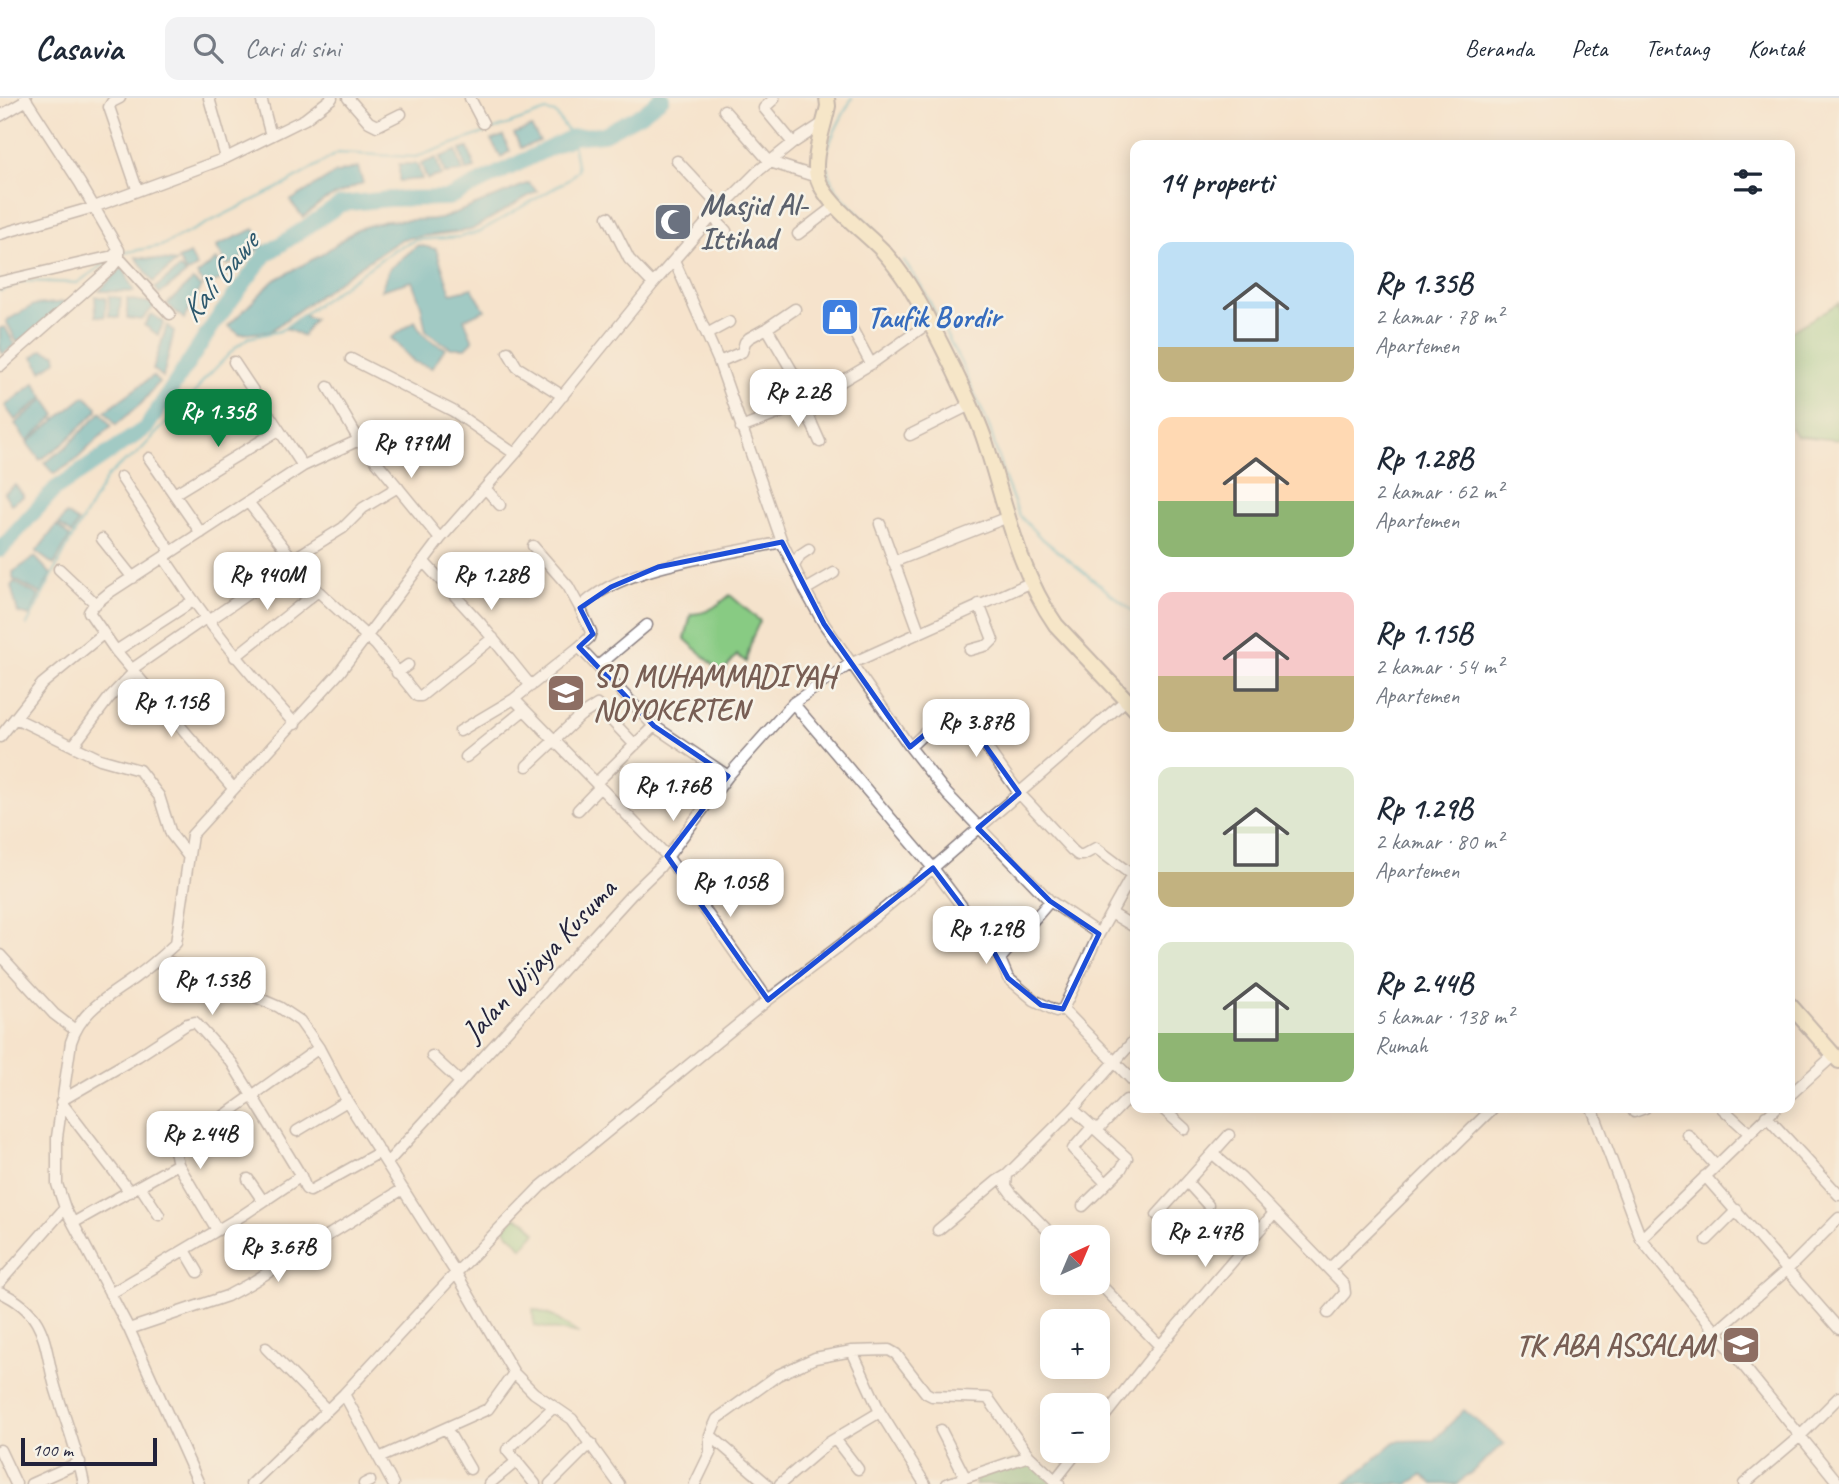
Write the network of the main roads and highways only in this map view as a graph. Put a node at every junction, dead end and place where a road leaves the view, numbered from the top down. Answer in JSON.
{"nodes":[{"id":1,"x":827,"y":98,"type":"edge"},
{"id":2,"x":1130,"y":704,"type":"edge"},
{"id":3,"x":1795,"y":1011,"type":"edge"},
{"id":4,"x":1837,"y":1058,"type":"edge"}],
"edges":[{"from":1,"to":2,"type":"main road"},
{"from":3,"to":4,"type":"main road"}]}
